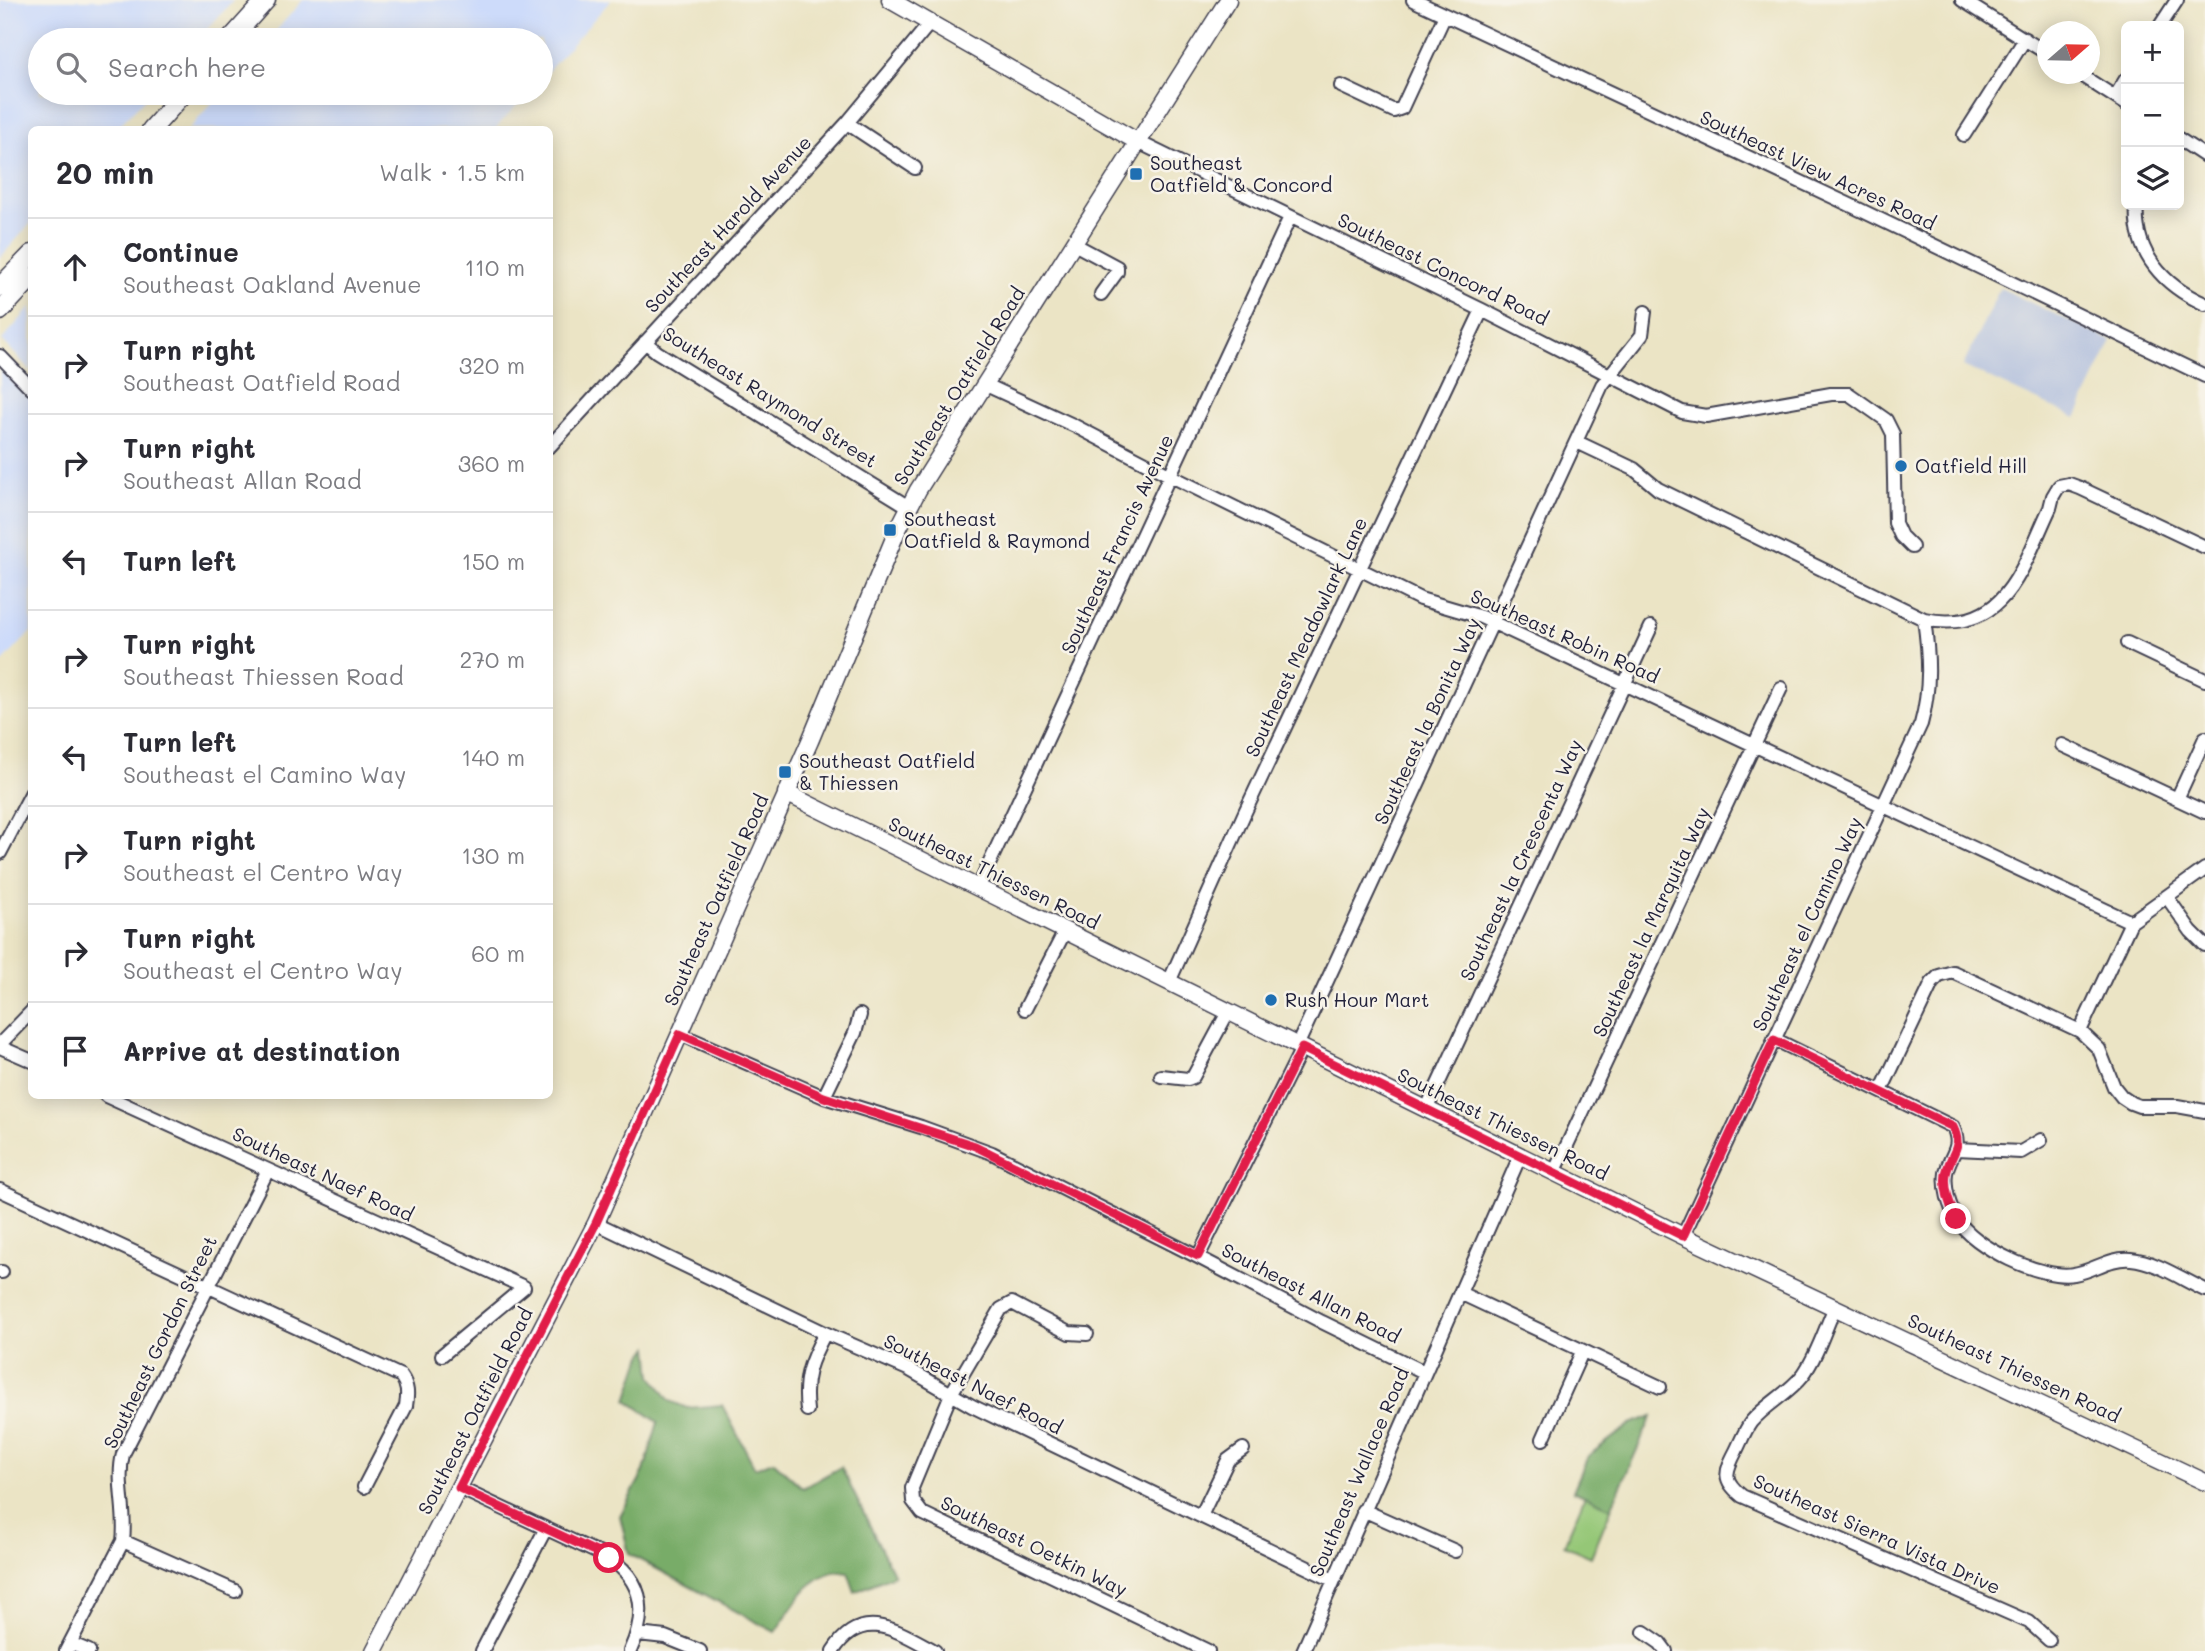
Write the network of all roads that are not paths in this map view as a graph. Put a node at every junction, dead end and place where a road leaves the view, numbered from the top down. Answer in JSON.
{"nodes":[{"id":1,"x":266,"y":0,"type":"edge"},
{"id":2,"x":890,"y":0,"type":"edge"},
{"id":3,"x":1227,"y":0,"type":"edge"},
{"id":4,"x":1413,"y":0,"type":"edge"},
{"id":5,"x":1962,"y":0,"type":"edge"},
{"id":6,"x":2177,"y":0,"type":"edge"},
{"id":7,"x":1982,"y":5,"type":"edge"},
{"id":8,"x":1445,"y":15,"type":"junction"},
{"id":9,"x":2163,"y":21,"type":"edge"},
{"id":10,"x":930,"y":23,"type":"junction"},
{"id":11,"x":241,"y":28,"type":"edge"},
{"id":12,"x":2025,"y":39,"type":"junction"},
{"id":13,"x":2037,"y":47,"type":"edge"},
{"id":14,"x":2095,"y":84,"type":"edge"},
{"id":15,"x":1341,"y":86,"type":"dead end"},
{"id":16,"x":2121,"y":100,"type":"edge"},
{"id":17,"x":173,"y":105,"type":"edge"},
{"id":18,"x":847,"y":123,"type":"junction"},
{"id":19,"x":155,"y":126,"type":"edge"},
{"id":20,"x":1964,"y":135,"type":"dead end"},
{"id":21,"x":1138,"y":142,"type":"junction"},
{"id":22,"x":2184,"y":142,"type":"edge"},
{"id":23,"x":2205,"y":156,"type":"edge"},
{"id":24,"x":915,"y":168,"type":"dead end"},
{"id":25,"x":2137,"y":210,"type":"edge"},
{"id":26,"x":1290,"y":216,"type":"junction"},
{"id":27,"x":1074,"y":244,"type":"junction"},
{"id":28,"x":28,"y":258,"type":"edge"},
{"id":29,"x":28,"y":281,"type":"edge"},
{"id":30,"x":0,"y":288,"type":"edge"},
{"id":31,"x":1101,"y":294,"type":"dead end"},
{"id":32,"x":2205,"y":304,"type":"edge"},
{"id":33,"x":1482,"y":310,"type":"junction"},
{"id":34,"x":0,"y":311,"type":"edge"},
{"id":35,"x":1645,"y":312,"type":"dead end"},
{"id":36,"x":645,"y":342,"type":"junction"},
{"id":37,"x":0,"y":356,"type":"edge"},
{"id":38,"x":1609,"y":375,"type":"junction"},
{"id":39,"x":2205,"y":376,"type":"edge"},
{"id":40,"x":984,"y":384,"type":"junction"},
{"id":41,"x":28,"y":385,"type":"edge"},
{"id":42,"x":1577,"y":442,"type":"junction"},
{"id":43,"x":553,"y":443,"type":"edge"},
{"id":44,"x":1171,"y":476,"type":"junction"},
{"id":45,"x":909,"y":507,"type":"junction"},
{"id":46,"x":1912,"y":547,"type":"dead end"},
{"id":47,"x":2205,"y":547,"type":"edge"},
{"id":48,"x":1359,"y":569,"type":"junction"},
{"id":49,"x":1924,"y":619,"type":"junction"},
{"id":50,"x":1493,"y":622,"type":"junction"},
{"id":51,"x":1651,"y":627,"type":"dead end"},
{"id":52,"x":2127,"y":643,"type":"dead end"},
{"id":53,"x":2205,"y":680,"type":"edge"},
{"id":54,"x":1624,"y":684,"type":"junction"},
{"id":55,"x":1781,"y":688,"type":"dead end"},
{"id":56,"x":2205,"y":738,"type":"edge"},
{"id":57,"x":1756,"y":745,"type":"junction"},
{"id":58,"x":2062,"y":745,"type":"dead end"},
{"id":59,"x":786,"y":793,"type":"junction"},
{"id":60,"x":2177,"y":799,"type":"junction"},
{"id":61,"x":28,"y":800,"type":"edge"},
{"id":62,"x":1882,"y":807,"type":"junction"},
{"id":63,"x":2205,"y":812,"type":"edge"},
{"id":64,"x":0,"y":853,"type":"edge"},
{"id":65,"x":2205,"y":869,"type":"edge"},
{"id":66,"x":978,"y":888,"type":"junction"},
{"id":67,"x":2167,"y":897,"type":"junction"},
{"id":68,"x":2131,"y":922,"type":"junction"},
{"id":69,"x":1065,"y":932,"type":"junction"},
{"id":70,"x":2205,"y":946,"type":"edge"},
{"id":71,"x":1169,"y":982,"type":"junction"},
{"id":72,"x":1025,"y":1009,"type":"dead end"},
{"id":73,"x":1228,"y":1012,"type":"junction"},
{"id":74,"x":28,"y":1015,"type":"edge"},
{"id":75,"x":860,"y":1015,"type":"dead end"},
{"id":76,"x":2080,"y":1031,"type":"junction"},
{"id":77,"x":680,"y":1034,"type":"junction"},
{"id":78,"x":1774,"y":1040,"type":"junction"},
{"id":79,"x":0,"y":1046,"type":"edge"},
{"id":80,"x":1300,"y":1047,"type":"junction"},
{"id":81,"x":28,"y":1059,"type":"edge"},
{"id":82,"x":1161,"y":1076,"type":"dead end"},
{"id":83,"x":1881,"y":1091,"type":"junction"},
{"id":84,"x":824,"y":1097,"type":"junction"},
{"id":85,"x":113,"y":1099,"type":"edge"},
{"id":86,"x":1426,"y":1110,"type":"junction"},
{"id":87,"x":2205,"y":1111,"type":"edge"},
{"id":88,"x":2041,"y":1140,"type":"dead end"},
{"id":89,"x":1957,"y":1149,"type":"junction"},
{"id":90,"x":1520,"y":1156,"type":"junction"},
{"id":91,"x":268,"y":1170,"type":"junction"},
{"id":92,"x":1555,"y":1172,"type":"junction"},
{"id":93,"x":0,"y":1190,"type":"edge"},
{"id":94,"x":596,"y":1223,"type":"junction"},
{"id":95,"x":1683,"y":1236,"type":"junction"},
{"id":96,"x":1198,"y":1256,"type":"junction"},
{"id":97,"x":208,"y":1288,"type":"junction"},
{"id":98,"x":2205,"y":1290,"type":"edge"},
{"id":99,"x":1460,"y":1293,"type":"junction"},
{"id":100,"x":1835,"y":1307,"type":"junction"},
{"id":101,"x":825,"y":1333,"type":"junction"},
{"id":102,"x":1087,"y":1334,"type":"dead end"},
{"id":103,"x":1582,"y":1352,"type":"junction"},
{"id":104,"x":442,"y":1355,"type":"dead end"},
{"id":105,"x":1424,"y":1372,"type":"junction"},
{"id":106,"x":1660,"y":1387,"type":"dead end"},
{"id":107,"x":951,"y":1394,"type":"junction"},
{"id":108,"x":807,"y":1410,"type":"dead end"},
{"id":109,"x":1543,"y":1438,"type":"dead end"},
{"id":110,"x":1244,"y":1449,"type":"dead end"},
{"id":111,"x":2205,"y":1482,"type":"edge"},
{"id":112,"x":364,"y":1487,"type":"dead end"},
{"id":113,"x":459,"y":1488,"type":"junction"},
{"id":114,"x":1363,"y":1510,"type":"junction"},
{"id":115,"x":1201,"y":1516,"type":"junction"},
{"id":116,"x":545,"y":1530,"type":"junction"},
{"id":117,"x":123,"y":1541,"type":"junction"},
{"id":118,"x":1455,"y":1551,"type":"dead end"},
{"id":119,"x":1334,"y":1580,"type":"junction"},
{"id":120,"x":234,"y":1591,"type":"dead end"},
{"id":121,"x":1644,"y":1632,"type":"dead end"},
{"id":122,"x":638,"y":1634,"type":"junction"},
{"id":123,"x":2049,"y":1640,"type":"dead end"},
{"id":124,"x":68,"y":1647,"type":"edge"},
{"id":125,"x":89,"y":1651,"type":"edge"},
{"id":126,"x":374,"y":1651,"type":"edge"},
{"id":127,"x":482,"y":1651,"type":"edge"},
{"id":128,"x":630,"y":1651,"type":"edge"},
{"id":129,"x":700,"y":1651,"type":"edge"},
{"id":130,"x":833,"y":1651,"type":"edge"},
{"id":131,"x":935,"y":1651,"type":"edge"},
{"id":132,"x":1208,"y":1651,"type":"edge"},
{"id":133,"x":1303,"y":1651,"type":"edge"},
{"id":134,"x":1666,"y":1651,"type":"edge"}],
"edges":[{"from":1,"to":11,"type":"main road"},
{"from":2,"to":10,"type":"main road","name":"Southeast Concord Road"},
{"from":3,"to":21,"type":"main road","name":"Southeast Oatfield Road"},
{"from":4,"to":8,"type":"street","name":"Southeast View Acres Road"},
{"from":5,"to":7,"type":"street"},
{"from":6,"to":9,"type":"street"},
{"from":7,"to":12,"type":"street"},
{"from":8,"to":15,"type":"street"},
{"from":8,"to":39,"type":"street","name":"Southeast View Acres Road"},
{"from":10,"to":18,"type":"street","name":"Southeast Harold Avenue"},
{"from":10,"to":21,"type":"main road","name":"Southeast Concord Road"},
{"from":12,"to":13,"type":"street"},
{"from":12,"to":20,"type":"street"},
{"from":14,"to":16,"type":"street"},
{"from":17,"to":19,"type":"main road"},
{"from":18,"to":24,"type":"street"},
{"from":18,"to":36,"type":"street","name":"Southeast Harold Avenue"},
{"from":21,"to":26,"type":"street","name":"Southeast Concord Road"},
{"from":21,"to":27,"type":"main road","name":"Southeast Oatfield Road"},
{"from":22,"to":23,"type":"street"},
{"from":25,"to":32,"type":"street"},
{"from":26,"to":33,"type":"street","name":"Southeast Concord Road"},
{"from":26,"to":44,"type":"street","name":"Southeast Francis Avenue"},
{"from":27,"to":31,"type":"street"},
{"from":27,"to":40,"type":"main road","name":"Southeast Oatfield Road"},
{"from":28,"to":30,"type":"main road"},
{"from":29,"to":34,"type":"main road"},
{"from":33,"to":38,"type":"street","name":"Southeast Concord Road"},
{"from":33,"to":48,"type":"street","name":"Southeast Meadowlark Lane"},
{"from":35,"to":38,"type":"street","name":"Southeast la Bonita Way"},
{"from":36,"to":43,"type":"street","name":"Southeast Harold Avenue"},
{"from":36,"to":45,"type":"street","name":"Southeast Raymond Street"},
{"from":37,"to":41,"type":"street"},
{"from":38,"to":42,"type":"street","name":"Southeast la Bonita Way"},
{"from":38,"to":46,"type":"street","name":"Southeast Concord Road"},
{"from":40,"to":44,"type":"street","name":"Southeast Robin Road"},
{"from":40,"to":45,"type":"main road","name":"Southeast Oatfield Road"},
{"from":42,"to":49,"type":"street"},
{"from":42,"to":50,"type":"street","name":"Southeast la Bonita Way"},
{"from":44,"to":48,"type":"street","name":"Southeast Robin Road"},
{"from":44,"to":66,"type":"street","name":"Southeast Francis Avenue"},
{"from":45,"to":59,"type":"main road","name":"Southeast Oatfield Road"},
{"from":47,"to":49,"type":"street"},
{"from":48,"to":50,"type":"street","name":"Southeast Robin Road"},
{"from":48,"to":71,"type":"street","name":"Southeast Meadowlark Lane"},
{"from":49,"to":62,"type":"street","name":"Southeast el Camino Way"},
{"from":50,"to":54,"type":"street","name":"Southeast Robin Road"},
{"from":50,"to":80,"type":"street","name":"Southeast la Bonita Way"},
{"from":51,"to":54,"type":"street","name":"Southeast la Crescenta Way"},
{"from":52,"to":53,"type":"street"},
{"from":54,"to":57,"type":"street","name":"Southeast Robin Road"},
{"from":54,"to":86,"type":"street","name":"Southeast la Crescenta Way"},
{"from":55,"to":57,"type":"street","name":"Southeast la Marquita Way"},
{"from":56,"to":60,"type":"street"},
{"from":57,"to":62,"type":"street","name":"Southeast Robin Road"},
{"from":57,"to":92,"type":"street","name":"Southeast la Marquita Way"},
{"from":58,"to":60,"type":"street"},
{"from":59,"to":66,"type":"main road","name":"Southeast Thiessen Road"},
{"from":59,"to":77,"type":"main road","name":"Southeast Oatfield Road"},
{"from":60,"to":63,"type":"street"},
{"from":61,"to":64,"type":"street"},
{"from":62,"to":68,"type":"street","name":"Southeast Robin Road"},
{"from":62,"to":78,"type":"street","name":"Southeast el Camino Way"},
{"from":65,"to":67,"type":"street"},
{"from":66,"to":69,"type":"main road","name":"Southeast Thiessen Road"},
{"from":67,"to":68,"type":"street"},
{"from":67,"to":70,"type":"street"},
{"from":68,"to":76,"type":"street"},
{"from":69,"to":71,"type":"main road","name":"Southeast Thiessen Road"},
{"from":69,"to":72,"type":"street"},
{"from":71,"to":73,"type":"main road","name":"Southeast Thiessen Road"},
{"from":73,"to":80,"type":"main road","name":"Southeast Thiessen Road"},
{"from":73,"to":82,"type":"street"},
{"from":74,"to":79,"type":"street"},
{"from":75,"to":84,"type":"street"},
{"from":76,"to":83,"type":"street"},
{"from":76,"to":87,"type":"street"},
{"from":77,"to":84,"type":"street","name":"Southeast Allan Road"},
{"from":77,"to":94,"type":"main road","name":"Southeast Oatfield Road"},
{"from":78,"to":83,"type":"street"},
{"from":78,"to":95,"type":"street","name":"Southeast el Camino Way"},
{"from":79,"to":81,"type":"street"},
{"from":80,"to":86,"type":"main road","name":"Southeast Thiessen Road"},
{"from":80,"to":96,"type":"street","name":"Southeast la Bonita Way"},
{"from":83,"to":89,"type":"street"},
{"from":84,"to":96,"type":"street","name":"Southeast Allan Road"},
{"from":85,"to":91,"type":"street","name":"Southeast Naef Road"},
{"from":86,"to":90,"type":"main road","name":"Southeast Thiessen Road"},
{"from":88,"to":89,"type":"street"},
{"from":89,"to":98,"type":"street"},
{"from":90,"to":92,"type":"main road","name":"Southeast Thiessen Road"},
{"from":90,"to":99,"type":"street","name":"Southeast Wallace Road"},
{"from":91,"to":97,"type":"street","name":"Southeast Gordon Street"},
{"from":91,"to":104,"type":"street","name":"Southeast Naef Road"},
{"from":92,"to":95,"type":"main road","name":"Southeast Thiessen Road"},
{"from":93,"to":97,"type":"street"},
{"from":94,"to":101,"type":"street","name":"Southeast Naef Road"},
{"from":94,"to":113,"type":"main road","name":"Southeast Oatfield Road"},
{"from":95,"to":100,"type":"main road","name":"Southeast Thiessen Road"},
{"from":96,"to":105,"type":"street","name":"Southeast Allan Road"},
{"from":97,"to":112,"type":"street"},
{"from":97,"to":117,"type":"street","name":"Southeast Gordon Street"},
{"from":99,"to":103,"type":"street"},
{"from":99,"to":105,"type":"street","name":"Southeast Wallace Road"},
{"from":100,"to":111,"type":"main road","name":"Southeast Thiessen Road"},
{"from":100,"to":123,"type":"street","name":"Southeast Sierra Vista Drive"},
{"from":101,"to":107,"type":"street","name":"Southeast Naef Road"},
{"from":101,"to":108,"type":"street"},
{"from":102,"to":107,"type":"street","name":"Southeast Oetkin Way"},
{"from":103,"to":106,"type":"street"},
{"from":103,"to":109,"type":"street"},
{"from":105,"to":114,"type":"street","name":"Southeast Wallace Road"},
{"from":107,"to":115,"type":"street","name":"Southeast Naef Road"},
{"from":107,"to":132,"type":"street","name":"Southeast Oetkin Way"},
{"from":110,"to":115,"type":"street"},
{"from":113,"to":116,"type":"street"},
{"from":113,"to":126,"type":"main road","name":"Southeast Oatfield Road"},
{"from":114,"to":118,"type":"street"},
{"from":114,"to":119,"type":"street","name":"Southeast Wallace Road"},
{"from":115,"to":119,"type":"street","name":"Southeast Naef Road"},
{"from":116,"to":122,"type":"street"},
{"from":116,"to":127,"type":"street"},
{"from":117,"to":120,"type":"street"},
{"from":117,"to":124,"type":"street","name":"Southeast Gordon Street"},
{"from":119,"to":133,"type":"street","name":"Southeast Wallace Road"},
{"from":121,"to":134,"type":"street"},
{"from":122,"to":128,"type":"street"},
{"from":122,"to":129,"type":"street"},
{"from":124,"to":125,"type":"street"},
{"from":130,"to":131,"type":"street"}]}
